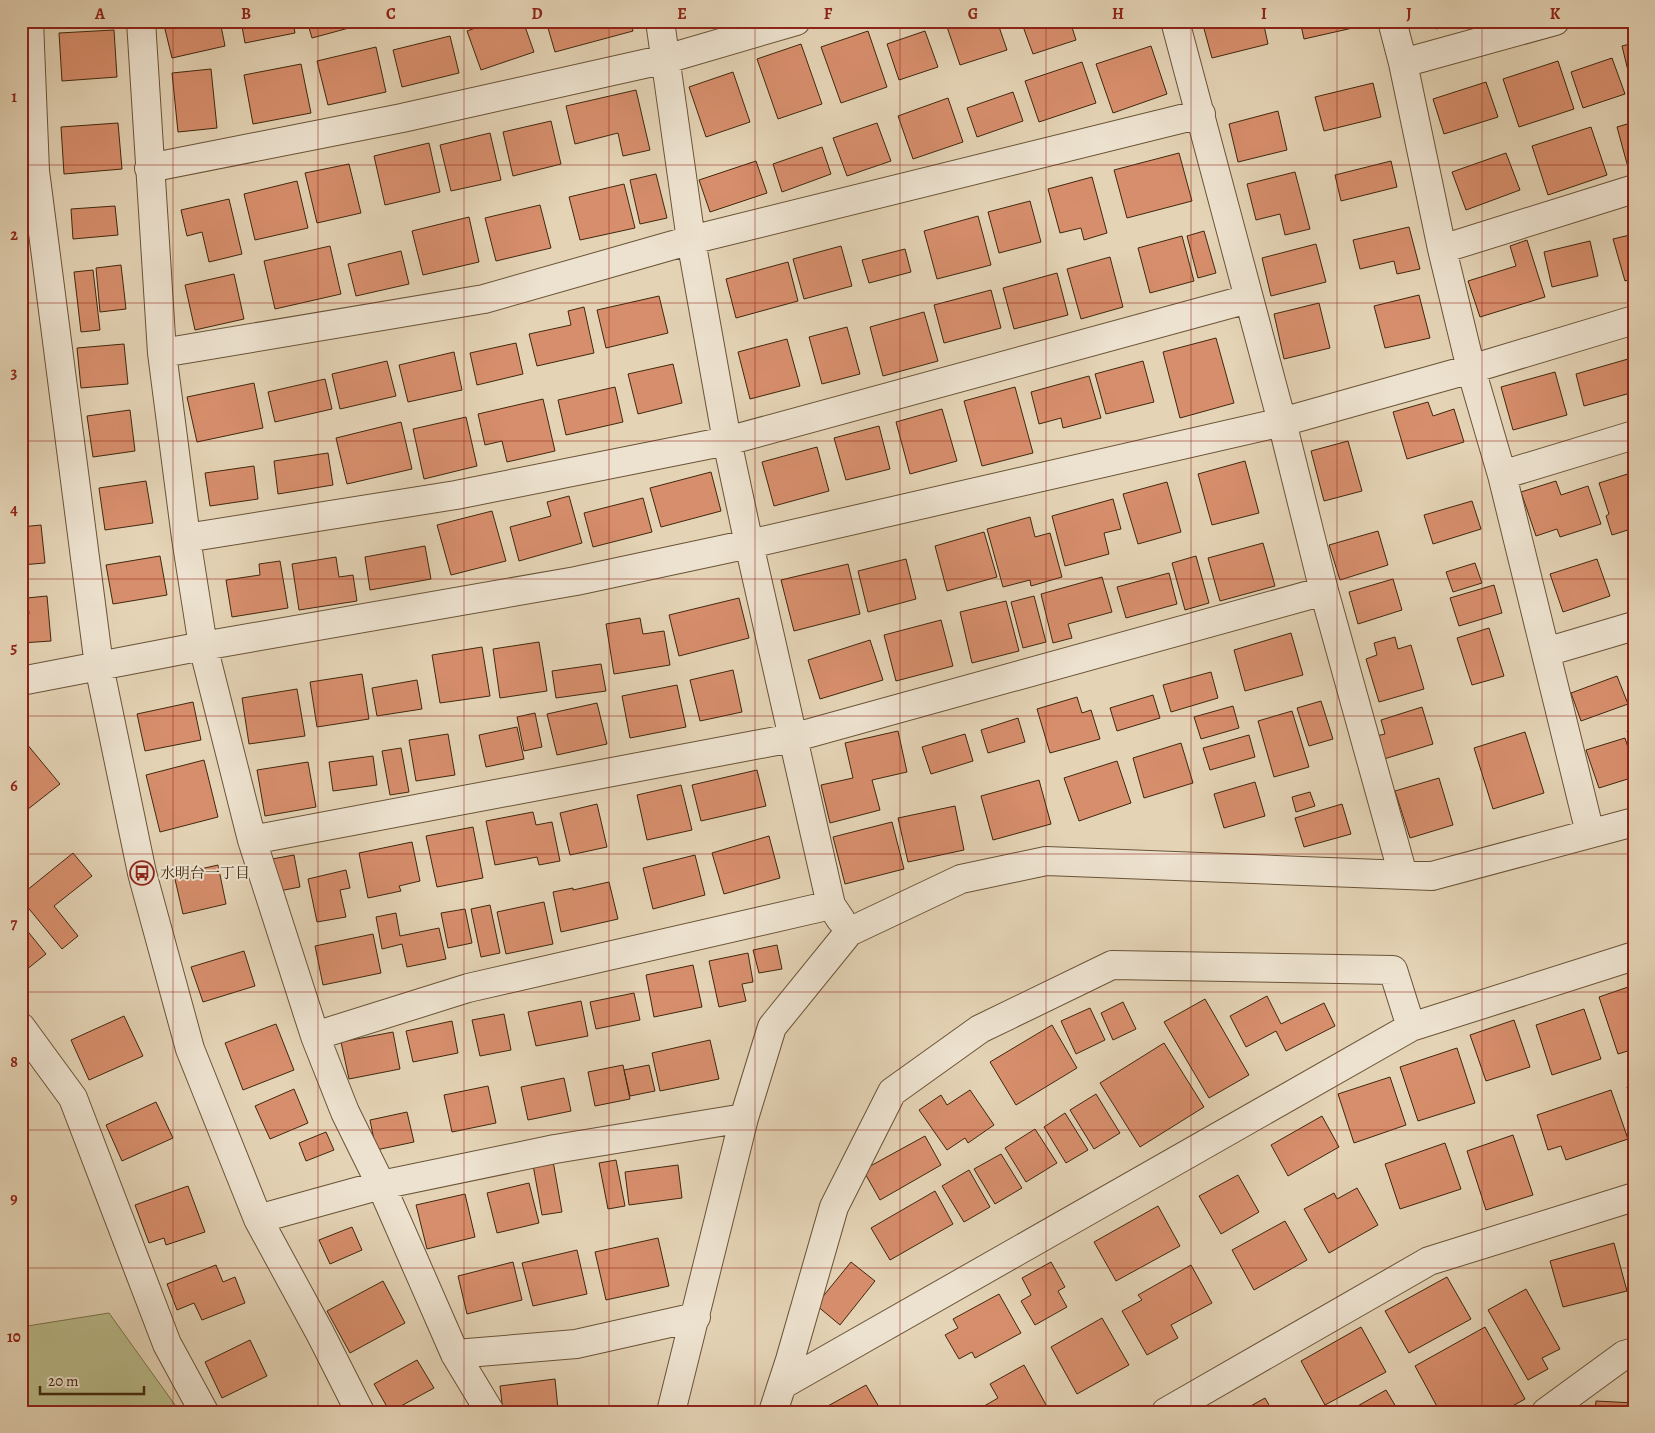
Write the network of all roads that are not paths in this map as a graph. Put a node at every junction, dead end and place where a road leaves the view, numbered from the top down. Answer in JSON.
{"nodes":[{"id":1,"x":29,"y":21,"type":"edge"},
{"id":2,"x":141,"y":21,"type":"edge"},
{"id":3,"x":660,"y":21,"type":"edge"},
{"id":4,"x":796,"y":21,"type":"edge"},
{"id":5,"x":1175,"y":21,"type":"edge"},
{"id":6,"x":1392,"y":21,"type":"edge"},
{"id":7,"x":1555,"y":21,"type":"edge"},
{"id":8,"x":666,"y":59,"type":"junction"},
{"id":9,"x":1403,"y":63,"type":"junction"},
{"id":10,"x":1201,"y":114,"type":"junction"},
{"id":11,"x":149,"y":168,"type":"junction"},
{"id":12,"x":28,"y":172,"type":"edge"},
{"id":13,"x":1634,"y":190,"type":"edge"},
{"id":14,"x":691,"y":240,"type":"junction"},
{"id":15,"x":1442,"y":249,"type":"junction"},
{"id":16,"x":1248,"y":299,"type":"junction"},
{"id":17,"x":1634,"y":320,"type":"edge"},
{"id":18,"x":162,"y":353,"type":"junction"},
{"id":19,"x":1471,"y":369,"type":"junction"},
{"id":20,"x":1282,"y":422,"type":"junction"},
{"id":21,"x":1634,"y":435,"type":"edge"},
{"id":22,"x":727,"y":441,"type":"junction"},
{"id":23,"x":1502,"y":474,"type":"junction"},
{"id":24,"x":186,"y":538,"type":"junction"},
{"id":25,"x":748,"y":544,"type":"junction"},
{"id":26,"x":1324,"y":591,"type":"junction"},
{"id":27,"x":1634,"y":626,"type":"edge"},
{"id":28,"x":203,"y":646,"type":"junction"},
{"id":29,"x":1546,"y":652,"type":"junction"},
{"id":30,"x":99,"y":666,"type":"junction"},
{"id":31,"x":21,"y":681,"type":"edge"},
{"id":32,"x":792,"y":738,"type":"junction"},
{"id":33,"x":1634,"y":822,"type":"edge"},
{"id":34,"x":1590,"y":834,"type":"junction"},
{"id":35,"x":252,"y":840,"type":"junction"},
{"id":36,"x":1403,"y":875,"type":"junction"},
{"id":37,"x":831,"y":905,"type":"junction"},
{"id":38,"x":849,"y":932,"type":"junction"},
{"id":39,"x":1634,"y":956,"type":"edge"},
{"id":40,"x":1411,"y":1026,"type":"junction"},
{"id":41,"x":21,"y":1027,"type":"edge"},
{"id":42,"x":315,"y":1036,"type":"junction"},
{"id":43,"x":744,"y":1118,"type":"junction"},
{"id":44,"x":381,"y":1185,"type":"junction"},
{"id":45,"x":1634,"y":1197,"type":"edge"},
{"id":46,"x":258,"y":1219,"type":"junction"},
{"id":47,"x":696,"y":1317,"type":"junction"},
{"id":48,"x":1634,"y":1352,"type":"edge"},
{"id":49,"x":455,"y":1354,"type":"junction"},
{"id":50,"x":782,"y":1385,"type":"junction"},
{"id":51,"x":204,"y":1412,"type":"edge"},
{"id":52,"x":360,"y":1412,"type":"edge"},
{"id":53,"x":490,"y":1412,"type":"edge"},
{"id":54,"x":671,"y":1412,"type":"edge"},
{"id":55,"x":773,"y":1412,"type":"edge"},
{"id":56,"x":1166,"y":1412,"type":"edge"},
{"id":57,"x":1546,"y":1412,"type":"edge"}],
"edges":[{"from":1,"to":12,"type":"street"},
{"from":2,"to":11,"type":"street"},
{"from":3,"to":8,"type":"street"},
{"from":4,"to":8,"type":"street"},
{"from":5,"to":10,"type":"street"},
{"from":6,"to":9,"type":"street"},
{"from":7,"to":9,"type":"street"},
{"from":8,"to":11,"type":"street"},
{"from":8,"to":14,"type":"street"},
{"from":9,"to":15,"type":"street"},
{"from":10,"to":14,"type":"street"},
{"from":10,"to":16,"type":"street"},
{"from":11,"to":18,"type":"street"},
{"from":12,"to":30,"type":"street"},
{"from":13,"to":15,"type":"street"},
{"from":14,"to":18,"type":"street"},
{"from":14,"to":22,"type":"street"},
{"from":15,"to":19,"type":"street"},
{"from":16,"to":20,"type":"street"},
{"from":16,"to":22,"type":"street"},
{"from":17,"to":19,"type":"street"},
{"from":18,"to":24,"type":"street"},
{"from":19,"to":20,"type":"street"},
{"from":19,"to":23,"type":"street"},
{"from":20,"to":25,"type":"street"},
{"from":20,"to":26,"type":"street"},
{"from":21,"to":23,"type":"street"},
{"from":22,"to":24,"type":"street"},
{"from":22,"to":25,"type":"street"},
{"from":23,"to":29,"type":"street"},
{"from":24,"to":28,"type":"street"},
{"from":25,"to":28,"type":"street"},
{"from":25,"to":32,"type":"street"},
{"from":26,"to":32,"type":"street"},
{"from":26,"to":36,"type":"street"},
{"from":27,"to":29,"type":"street"},
{"from":28,"to":30,"type":"street"},
{"from":28,"to":35,"type":"street"},
{"from":29,"to":34,"type":"street"},
{"from":30,"to":31,"type":"street"},
{"from":30,"to":46,"type":"street"},
{"from":32,"to":35,"type":"street"},
{"from":32,"to":37,"type":"street"},
{"from":33,"to":34,"type":"street"},
{"from":34,"to":36,"type":"street"},
{"from":35,"to":42,"type":"street"},
{"from":36,"to":38,"type":"street"},
{"from":37,"to":38,"type":"street"},
{"from":37,"to":42,"type":"street"},
{"from":38,"to":43,"type":"street"},
{"from":39,"to":40,"type":"street"},
{"from":40,"to":50,"type":"street"},
{"from":40,"to":50,"type":"street"},
{"from":41,"to":51,"type":"street"},
{"from":42,"to":44,"type":"street"},
{"from":43,"to":44,"type":"street"},
{"from":43,"to":47,"type":"street"},
{"from":44,"to":46,"type":"street"},
{"from":44,"to":49,"type":"street"},
{"from":45,"to":56,"type":"street"},
{"from":46,"to":52,"type":"street"},
{"from":47,"to":49,"type":"street"},
{"from":47,"to":54,"type":"street"},
{"from":48,"to":57,"type":"street"},
{"from":49,"to":53,"type":"street"},
{"from":50,"to":55,"type":"street"}]}
